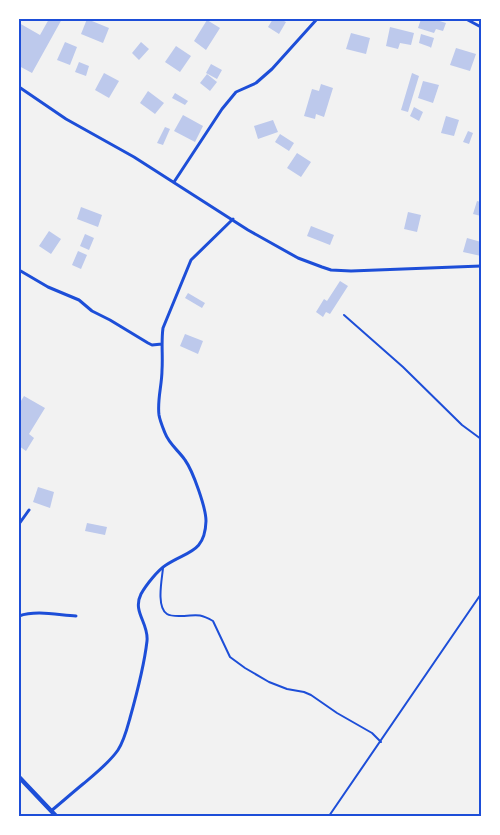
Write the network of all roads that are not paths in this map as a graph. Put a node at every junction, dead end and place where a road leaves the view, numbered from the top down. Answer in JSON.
{"nodes":[{"id":1,"x":317,"y":19,"type":"edge"},
{"id":2,"x":466,"y":19,"type":"edge"},
{"id":3,"x":481,"y":28,"type":"edge"},
{"id":4,"x":19,"y":87,"type":"edge"},
{"id":5,"x":174,"y":182,"type":"junction"},
{"id":6,"x":233,"y":220,"type":"junction"},
{"id":7,"x":481,"y":266,"type":"edge"},
{"id":8,"x":19,"y":270,"type":"edge"},
{"id":9,"x":344,"y":315,"type":"dead end"},
{"id":10,"x":162,"y":344,"type":"junction"},
{"id":11,"x":481,"y":439,"type":"edge"},
{"id":12,"x":29,"y":510,"type":"dead end"},
{"id":13,"x":19,"y":524,"type":"edge"},
{"id":14,"x":164,"y":566,"type":"junction"},
{"id":15,"x":481,"y":594,"type":"edge"},
{"id":16,"x":19,"y":616,"type":"edge"},
{"id":17,"x":76,"y":616,"type":"dead end"},
{"id":18,"x":381,"y":742,"type":"junction"},
{"id":19,"x":19,"y":777,"type":"edge"},
{"id":20,"x":51,"y":811,"type":"junction"},
{"id":21,"x":56,"y":816,"type":"edge"},
{"id":22,"x":329,"y":816,"type":"edge"}],
"edges":[{"from":1,"to":5,"type":"street"},
{"from":2,"to":3,"type":"street"},
{"from":4,"to":5,"type":"street"},
{"from":5,"to":6,"type":"street"},
{"from":6,"to":7,"type":"street"},
{"from":6,"to":10,"type":"street"},
{"from":8,"to":10,"type":"street"},
{"from":9,"to":11,"type":"lane"},
{"from":10,"to":14,"type":"street"},
{"from":12,"to":13,"type":"street"},
{"from":14,"to":18,"type":"lane"},
{"from":14,"to":20,"type":"street"},
{"from":15,"to":18,"type":"lane"},
{"from":16,"to":17,"type":"street"},
{"from":18,"to":22,"type":"lane"},
{"from":19,"to":20,"type":"street"},
{"from":20,"to":21,"type":"street"}]}
